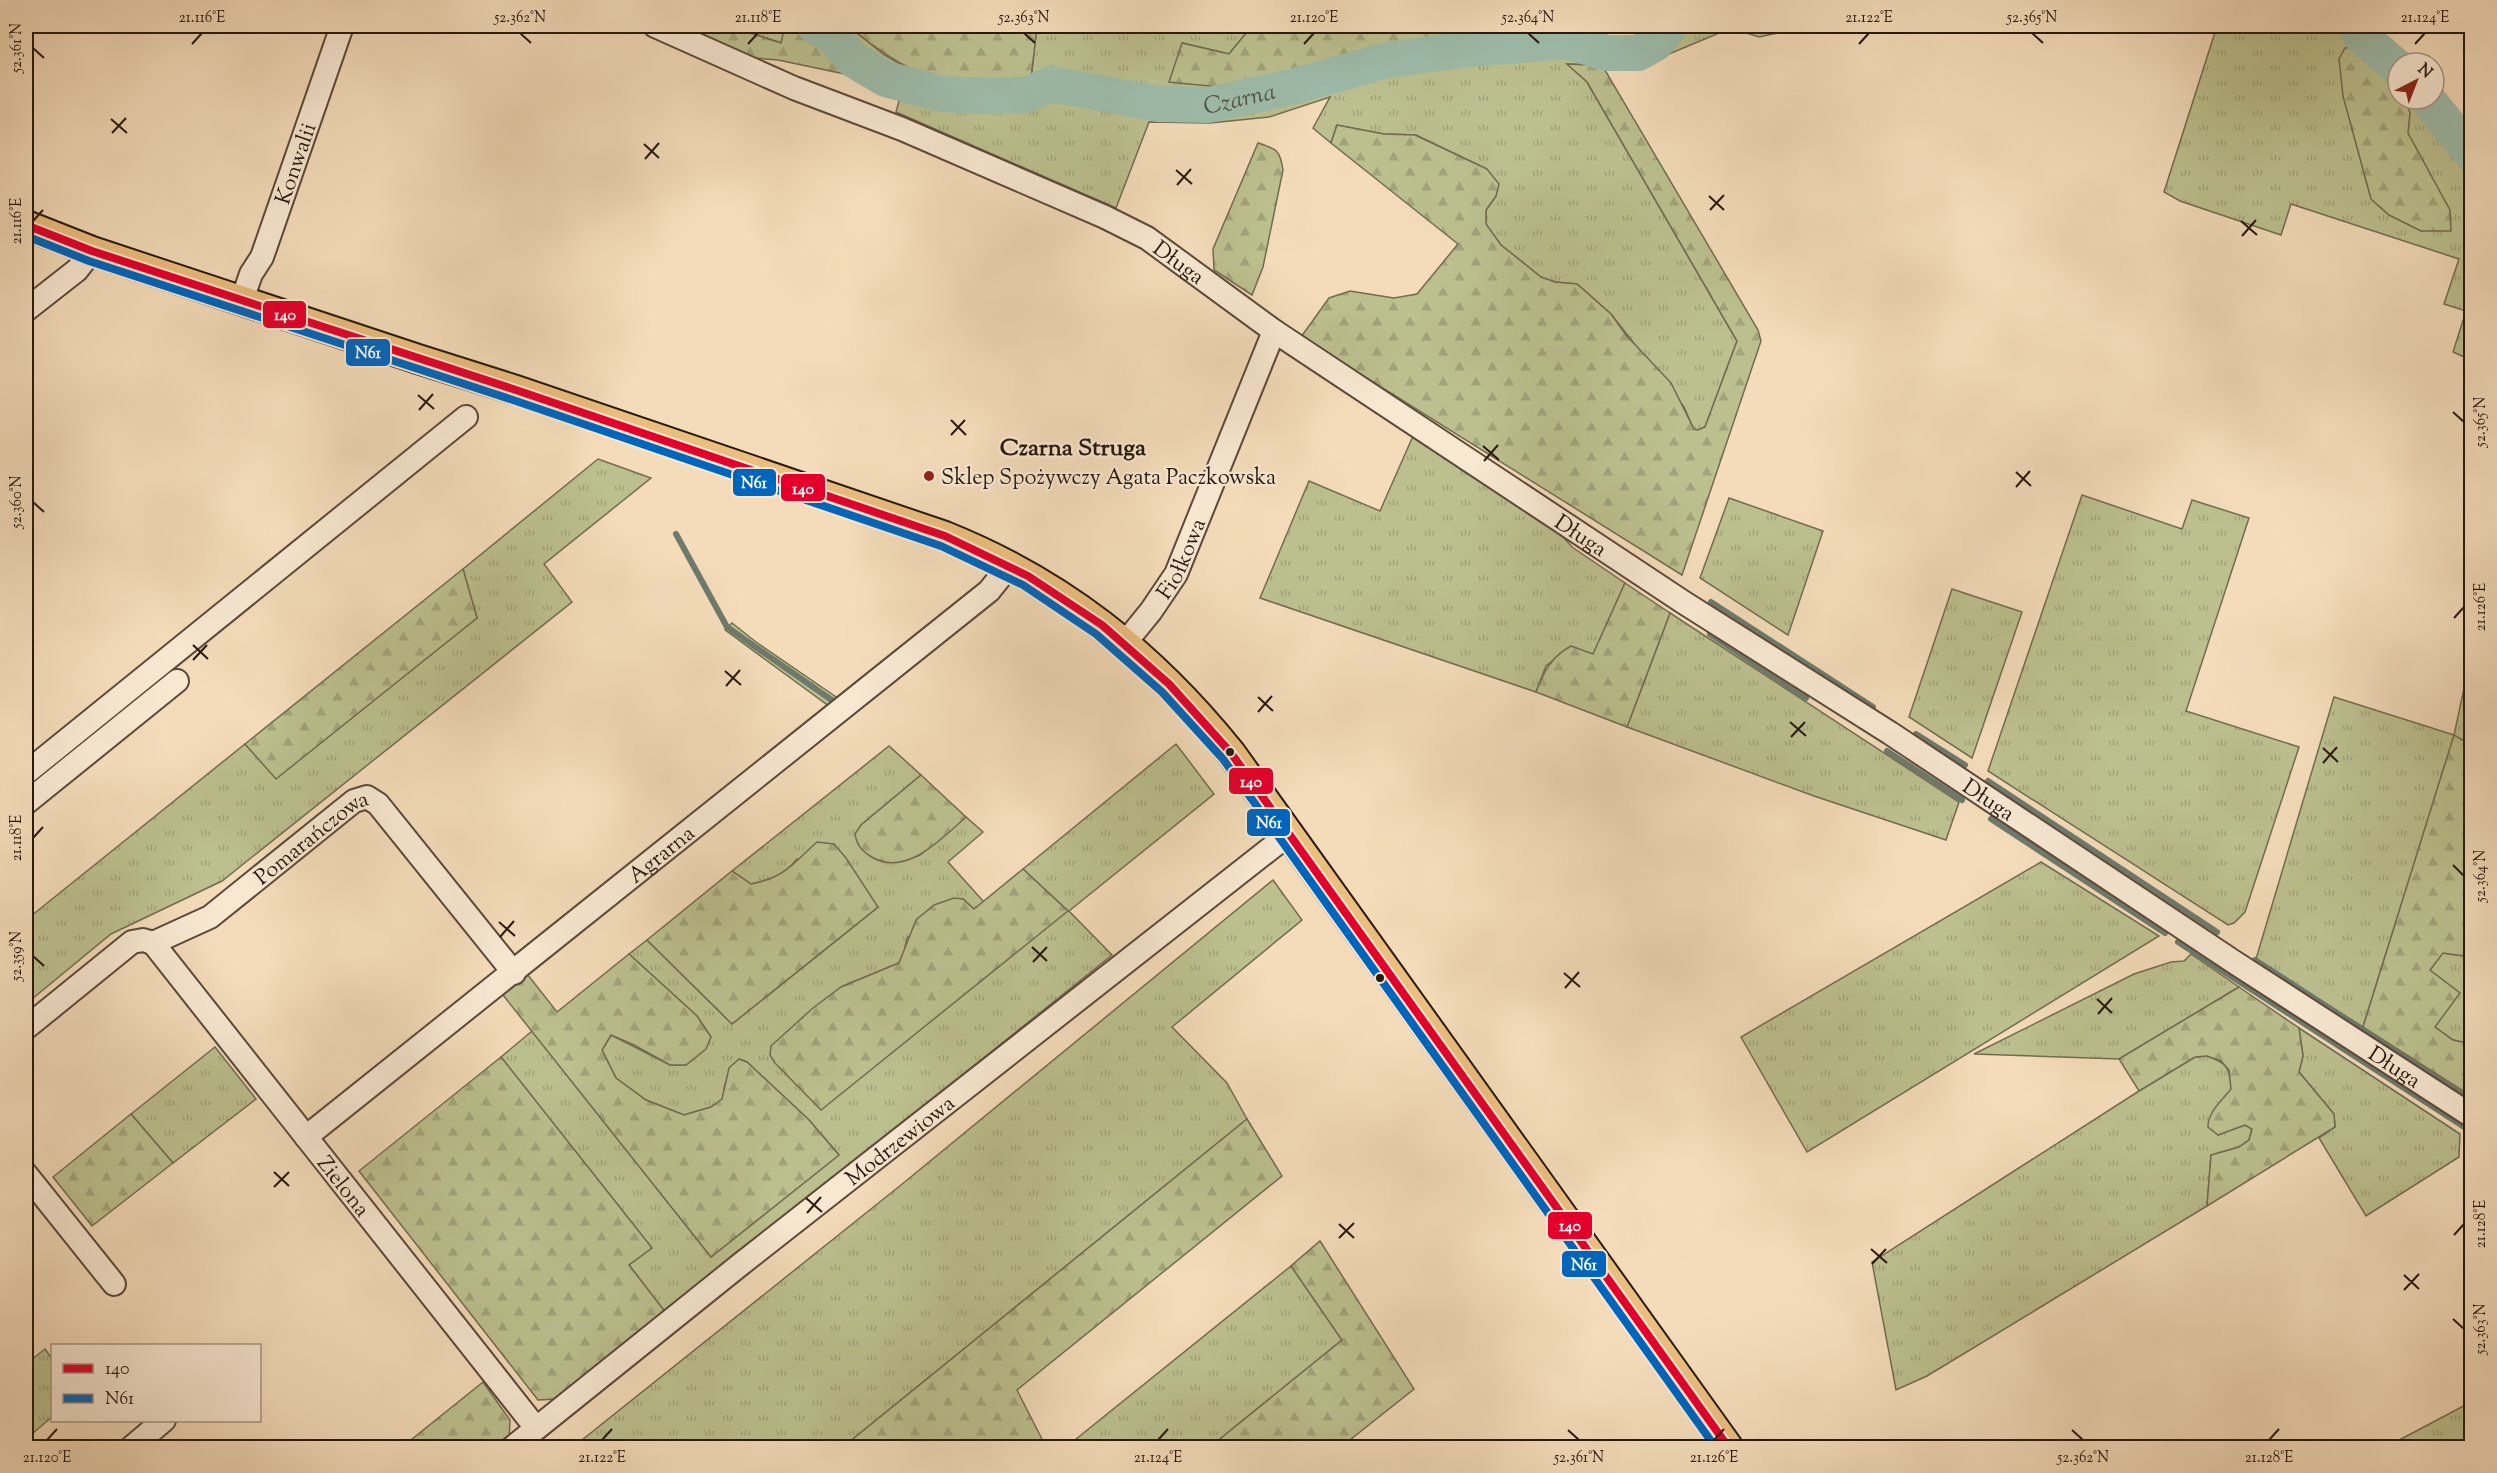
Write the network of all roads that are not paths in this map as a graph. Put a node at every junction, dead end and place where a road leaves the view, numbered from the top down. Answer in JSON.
{"nodes":[{"id":1,"x":342,"y":26,"type":"edge"},
{"id":2,"x":655,"y":26,"type":"edge"},
{"id":3,"x":26,"y":225,"type":"edge"},
{"id":4,"x":92,"y":250,"type":"junction"},
{"id":5,"x":242,"y":300,"type":"junction"},
{"id":6,"x":26,"y":310,"type":"edge"},
{"id":7,"x":1274,"y":331,"type":"junction"},
{"id":8,"x":466,"y":417,"type":"dead end"},
{"id":9,"x":1010,"y":565,"type":"junction"},
{"id":10,"x":1125,"y":643,"type":"junction"},
{"id":11,"x":177,"y":681,"type":"dead end"},
{"id":12,"x":26,"y":773,"type":"edge"},
{"id":13,"x":26,"y":803,"type":"edge"},
{"id":14,"x":1288,"y":834,"type":"junction"},
{"id":15,"x":153,"y":943,"type":"junction"},
{"id":16,"x":514,"y":973,"type":"junction"},
{"id":17,"x":26,"y":1028,"type":"edge"},
{"id":18,"x":2472,"y":1116,"type":"edge"},
{"id":19,"x":306,"y":1137,"type":"junction"},
{"id":20,"x":26,"y":1174,"type":"edge"},
{"id":21,"x":114,"y":1284,"type":"dead end"},
{"id":22,"x":162,"y":1422,"type":"edge"},
{"id":23,"x":536,"y":1428,"type":"junction"},
{"id":24,"x":131,"y":1448,"type":"edge"},
{"id":25,"x":512,"y":1448,"type":"edge"},
{"id":26,"x":1730,"y":1448,"type":"edge"}],
"edges":[{"from":1,"to":5,"type":"street","name":"Konwalii"},
{"from":2,"to":7,"type":"street","name":"Długa"},
{"from":3,"to":4,"type":"main road"},
{"from":4,"to":5,"type":"main road"},
{"from":4,"to":6,"type":"street"},
{"from":5,"to":9,"type":"main road"},
{"from":7,"to":10,"type":"street","name":"Fiołkowa"},
{"from":7,"to":18,"type":"street","name":"Długa"},
{"from":8,"to":12,"type":"street"},
{"from":9,"to":10,"type":"main road"},
{"from":9,"to":16,"type":"street","name":"Agrarna"},
{"from":10,"to":14,"type":"main road"},
{"from":11,"to":13,"type":"street"},
{"from":14,"to":23,"type":"street","name":"Modrzewiowa"},
{"from":14,"to":26,"type":"main road"},
{"from":15,"to":16,"type":"street","name":"Pomarańczowa"},
{"from":15,"to":17,"type":"street"},
{"from":15,"to":19,"type":"street","name":"Zielona"},
{"from":16,"to":19,"type":"street","name":"Agrarna"},
{"from":19,"to":23,"type":"street","name":"Zielona"},
{"from":20,"to":21,"type":"street"},
{"from":22,"to":24,"type":"street"},
{"from":23,"to":25,"type":"street","name":"Modrzewiowa"}]}
